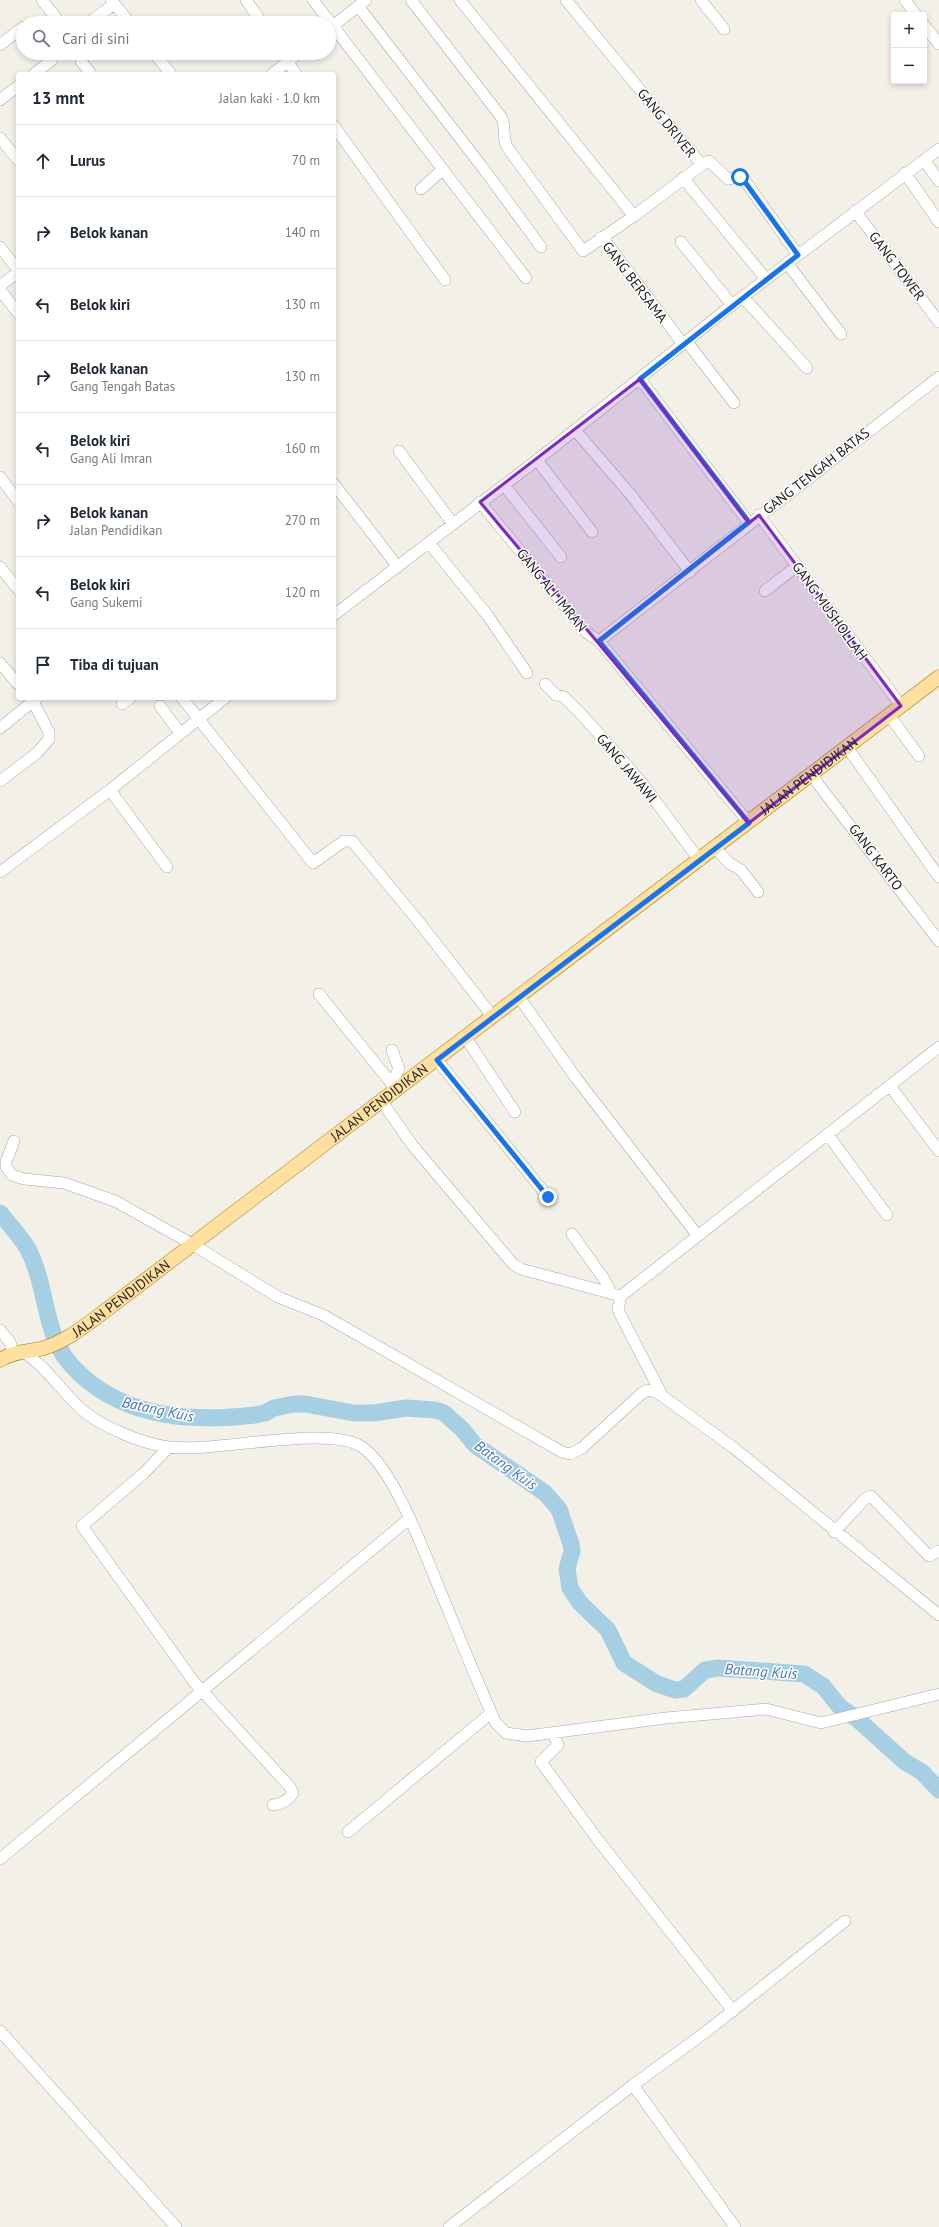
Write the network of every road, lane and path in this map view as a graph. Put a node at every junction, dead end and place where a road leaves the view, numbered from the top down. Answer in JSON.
{"nodes":[{"id":1,"x":42,"y":0,"type":"edge"},
{"id":2,"x":246,"y":0,"type":"edge"},
{"id":3,"x":313,"y":0,"type":"edge"},
{"id":4,"x":411,"y":0,"type":"edge"},
{"id":5,"x":460,"y":0,"type":"edge"},
{"id":6,"x":566,"y":0,"type":"edge"},
{"id":7,"x":701,"y":0,"type":"edge"},
{"id":8,"x":905,"y":0,"type":"edge"},
{"id":9,"x":113,"y":2,"type":"edge"},
{"id":10,"x":362,"y":3,"type":"edge"},
{"id":11,"x":914,"y":12,"type":"edge"},
{"id":12,"x":55,"y":16,"type":"edge"},
{"id":13,"x":97,"y":16,"type":"edge"},
{"id":14,"x":124,"y":16,"type":"edge"},
{"id":15,"x":257,"y":16,"type":"edge"},
{"id":16,"x":323,"y":16,"type":"edge"},
{"id":17,"x":336,"y":24,"type":"edge"},
{"id":18,"x":724,"y":29,"type":"dead end"},
{"id":19,"x":927,"y":29,"type":"edge"},
{"id":20,"x":16,"y":32,"type":"edge"},
{"id":21,"x":336,"y":34,"type":"edge"},
{"id":22,"x":0,"y":44,"type":"edge"},
{"id":23,"x":939,"y":44,"type":"edge"},
{"id":24,"x":52,"y":60,"type":"dead end"},
{"id":25,"x":81,"y":60,"type":"edge"},
{"id":26,"x":160,"y":60,"type":"edge"},
{"id":27,"x":288,"y":60,"type":"edge"},
{"id":28,"x":294,"y":60,"type":"edge"},
{"id":29,"x":37,"y":72,"type":"edge"},
{"id":30,"x":89,"y":72,"type":"edge"},
{"id":31,"x":169,"y":72,"type":"edge"},
{"id":32,"x":274,"y":72,"type":"edge"},
{"id":33,"x":296,"y":72,"type":"edge"},
{"id":34,"x":16,"y":91,"type":"edge"},
{"id":35,"x":0,"y":100,"type":"edge"},
{"id":36,"x":336,"y":129,"type":"edge"},
{"id":37,"x":0,"y":138,"type":"edge"},
{"id":38,"x":939,"y":149,"type":"edge"},
{"id":39,"x":16,"y":158,"type":"edge"},
{"id":40,"x":924,"y":160,"type":"junction"},
{"id":41,"x":702,"y":165,"type":"junction"},
{"id":42,"x":442,"y":170,"type":"junction"},
{"id":43,"x":905,"y":173,"type":"junction"},
{"id":44,"x":683,"y":178,"type":"junction"},
{"id":45,"x":939,"y":181,"type":"edge"},
{"id":46,"x":421,"y":189,"type":"dead end"},
{"id":47,"x":855,"y":211,"type":"junction"},
{"id":48,"x":634,"y":216,"type":"junction"},
{"id":49,"x":939,"y":222,"type":"edge"},
{"id":50,"x":602,"y":238,"type":"junction"},
{"id":51,"x":681,"y":242,"type":"dead end"},
{"id":52,"x":0,"y":247,"type":"edge"},
{"id":53,"x":541,"y":247,"type":"dead end"},
{"id":54,"x":798,"y":255,"type":"junction"},
{"id":55,"x":787,"y":263,"type":"junction"},
{"id":56,"x":16,"y":268,"type":"edge"},
{"id":57,"x":16,"y":273,"type":"edge"},
{"id":58,"x":526,"y":278,"type":"dead end"},
{"id":59,"x":766,"y":279,"type":"junction"},
{"id":60,"x":445,"y":280,"type":"dead end"},
{"id":61,"x":0,"y":286,"type":"edge"},
{"id":62,"x":0,"y":290,"type":"edge"},
{"id":63,"x":743,"y":297,"type":"junction"},
{"id":64,"x":732,"y":305,"type":"junction"},
{"id":65,"x":16,"y":310,"type":"edge"},
{"id":66,"x":939,"y":322,"type":"edge"},
{"id":67,"x":841,"y":334,"type":"dead end"},
{"id":68,"x":685,"y":343,"type":"junction"},
{"id":69,"x":807,"y":368,"type":"dead end"},
{"id":70,"x":939,"y":377,"type":"edge"},
{"id":71,"x":640,"y":379,"type":"junction"},
{"id":72,"x":734,"y":403,"type":"dead end"},
{"id":73,"x":575,"y":430,"type":"junction"},
{"id":74,"x":399,"y":451,"type":"dead end"},
{"id":75,"x":537,"y":460,"type":"junction"},
{"id":76,"x":0,"y":477,"type":"edge"},
{"id":77,"x":504,"y":485,"type":"junction"},
{"id":78,"x":336,"y":487,"type":"edge"},
{"id":79,"x":16,"y":498,"type":"edge"},
{"id":80,"x":480,"y":502,"type":"junction"},
{"id":81,"x":759,"y":516,"type":"junction"},
{"id":82,"x":749,"y":522,"type":"junction"},
{"id":83,"x":453,"y":524,"type":"junction"},
{"id":84,"x":592,"y":532,"type":"dead end"},
{"id":85,"x":429,"y":543,"type":"junction"},
{"id":86,"x":561,"y":556,"type":"dead end"},
{"id":87,"x":797,"y":566,"type":"junction"},
{"id":88,"x":398,"y":567,"type":"junction"},
{"id":89,"x":0,"y":568,"type":"edge"},
{"id":90,"x":690,"y":572,"type":"junction"},
{"id":91,"x":16,"y":587,"type":"edge"},
{"id":92,"x":765,"y":591,"type":"dead end"},
{"id":93,"x":336,"y":614,"type":"edge"},
{"id":94,"x":599,"y":641,"type":"junction"},
{"id":95,"x":0,"y":664,"type":"edge"},
{"id":96,"x":527,"y":673,"type":"dead end"},
{"id":97,"x":939,"y":678,"type":"edge"},
{"id":98,"x":16,"y":682,"type":"edge"},
{"id":99,"x":545,"y":684,"type":"dead end"},
{"id":100,"x":33,"y":700,"type":"edge"},
{"id":101,"x":34,"y":700,"type":"edge"},
{"id":102,"x":184,"y":700,"type":"edge"},
{"id":103,"x":223,"y":700,"type":"edge"},
{"id":104,"x":160,"y":706,"type":"dead end"},
{"id":105,"x":901,"y":706,"type":"junction"},
{"id":106,"x":889,"y":715,"type":"junction"},
{"id":107,"x":199,"y":718,"type":"junction"},
{"id":108,"x":0,"y":728,"type":"edge"},
{"id":109,"x":180,"y":733,"type":"junction"},
{"id":110,"x":847,"y":747,"type":"junction"},
{"id":111,"x":919,"y":756,"type":"dead end"},
{"id":112,"x":813,"y":774,"type":"junction"},
{"id":113,"x":0,"y":781,"type":"edge"},
{"id":114,"x":110,"y":790,"type":"junction"},
{"id":115,"x":749,"y":823,"type":"junction"},
{"id":116,"x":716,"y":849,"type":"junction"},
{"id":117,"x":700,"y":861,"type":"junction"},
{"id":118,"x":166,"y":867,"type":"dead end"},
{"id":119,"x":0,"y":872,"type":"edge"},
{"id":120,"x":939,"y":877,"type":"edge"},
{"id":121,"x":758,"y":892,"type":"dead end"},
{"id":122,"x":939,"y":941,"type":"edge"},
{"id":123,"x":319,"y":994,"type":"dead end"},
{"id":124,"x":519,"y":997,"type":"junction"},
{"id":125,"x":493,"y":1017,"type":"junction"},
{"id":126,"x":466,"y":1038,"type":"junction"},
{"id":127,"x":939,"y":1047,"type":"edge"},
{"id":128,"x":392,"y":1050,"type":"dead end"},
{"id":129,"x":437,"y":1060,"type":"junction"},
{"id":130,"x":398,"y":1082,"type":"junction"},
{"id":131,"x":890,"y":1086,"type":"junction"},
{"id":132,"x":382,"y":1102,"type":"junction"},
{"id":133,"x":515,"y":1112,"type":"dead end"},
{"id":134,"x":828,"y":1135,"type":"junction"},
{"id":135,"x":14,"y":1141,"type":"dead end"},
{"id":136,"x":939,"y":1151,"type":"edge"},
{"id":137,"x":548,"y":1197,"type":"dead end"},
{"id":138,"x":887,"y":1215,"type":"dead end"},
{"id":139,"x":572,"y":1234,"type":"dead end"},
{"id":140,"x":698,"y":1236,"type":"junction"},
{"id":141,"x":192,"y":1244,"type":"junction"},
{"id":142,"x":618,"y":1300,"type":"junction"},
{"id":143,"x":0,"y":1330,"type":"edge"},
{"id":144,"x":18,"y":1352,"type":"junction"},
{"id":145,"x":0,"y":1360,"type":"edge"},
{"id":146,"x":662,"y":1396,"type":"junction"},
{"id":147,"x":169,"y":1447,"type":"junction"},
{"id":148,"x":410,"y":1518,"type":"junction"},
{"id":149,"x":834,"y":1532,"type":"junction"},
{"id":150,"x":939,"y":1551,"type":"edge"},
{"id":151,"x":939,"y":1615,"type":"edge"},
{"id":152,"x":201,"y":1690,"type":"junction"},
{"id":153,"x":939,"y":1694,"type":"edge"},
{"id":154,"x":491,"y":1713,"type":"junction"},
{"id":155,"x":554,"y":1733,"type":"junction"},
{"id":156,"x":273,"y":1805,"type":"dead end"},
{"id":157,"x":348,"y":1832,"type":"dead end"},
{"id":158,"x":0,"y":1859,"type":"edge"},
{"id":159,"x":845,"y":1921,"type":"dead end"},
{"id":160,"x":733,"y":2011,"type":"junction"},
{"id":161,"x":0,"y":2031,"type":"edge"},
{"id":162,"x":633,"y":2085,"type":"junction"},
{"id":163,"x":176,"y":2227,"type":"edge"},
{"id":164,"x":449,"y":2227,"type":"edge"},
{"id":165,"x":735,"y":2227,"type":"edge"}],
"edges":[{"from":1,"to":12,"type":"street"},
{"from":2,"to":15,"type":"street"},
{"from":3,"to":16,"type":"street"},
{"from":4,"to":50,"type":"street","name":"GANG BERSAMA"},
{"from":5,"to":48,"type":"street"},
{"from":6,"to":41,"type":"street","name":"GANG DRIVER"},
{"from":7,"to":18,"type":"street"},
{"from":8,"to":11,"type":"street"},
{"from":9,"to":13,"type":"street"},
{"from":9,"to":14,"type":"street"},
{"from":10,"to":17,"type":"street"},
{"from":10,"to":53,"type":"street"},
{"from":19,"to":23,"type":"street"},
{"from":20,"to":22,"type":"street"},
{"from":21,"to":42,"type":"street"},
{"from":24,"to":29,"type":"street"},
{"from":25,"to":30,"type":"street"},
{"from":26,"to":31,"type":"street"},
{"from":27,"to":32,"type":"street"},
{"from":28,"to":33,"type":"street"},
{"from":34,"to":35,"type":"street"},
{"from":36,"to":60,"type":"street"},
{"from":37,"to":39,"type":"street"},
{"from":38,"to":40,"type":"street"},
{"from":40,"to":43,"type":"street"},
{"from":40,"to":45,"type":"street"},
{"from":41,"to":44,"type":"street","name":"GANG DRIVER"},
{"from":41,"to":54,"type":"street"},
{"from":42,"to":46,"type":"street"},
{"from":42,"to":58,"type":"street"},
{"from":43,"to":47,"type":"street"},
{"from":43,"to":49,"type":"street"},
{"from":44,"to":48,"type":"street"},
{"from":44,"to":59,"type":"street","name":"GANG DRIVER"},
{"from":47,"to":54,"type":"street"},
{"from":47,"to":66,"type":"street","name":"GANG TOWER"},
{"from":48,"to":50,"type":"street"},
{"from":50,"to":68,"type":"street","name":"GANG BERSAMA"},
{"from":51,"to":64,"type":"street"},
{"from":52,"to":56,"type":"street"},
{"from":54,"to":55,"type":"street"},
{"from":55,"to":59,"type":"street"},
{"from":55,"to":67,"type":"street"},
{"from":57,"to":61,"type":"street"},
{"from":59,"to":63,"type":"street"},
{"from":62,"to":65,"type":"street"},
{"from":63,"to":64,"type":"street"},
{"from":63,"to":69,"type":"street"},
{"from":64,"to":68,"type":"street"},
{"from":68,"to":71,"type":"street"},
{"from":68,"to":72,"type":"street","name":"GANG BERSAMA"},
{"from":70,"to":81,"type":"street","name":"GANG TENGAH BATAS"},
{"from":71,"to":73,"type":"street"},
{"from":71,"to":82,"type":"street"},
{"from":73,"to":75,"type":"street"},
{"from":73,"to":90,"type":"street"},
{"from":74,"to":83,"type":"street"},
{"from":75,"to":77,"type":"street"},
{"from":75,"to":84,"type":"street"},
{"from":76,"to":79,"type":"street"},
{"from":77,"to":80,"type":"street"},
{"from":77,"to":86,"type":"street"},
{"from":78,"to":88,"type":"street"},
{"from":80,"to":83,"type":"street"},
{"from":80,"to":94,"type":"street","name":"GANG ALI IMRAN"},
{"from":81,"to":82,"type":"street","name":"GANG TENGAH BATAS"},
{"from":81,"to":87,"type":"street","name":"GANG MUSHOLLAH"},
{"from":82,"to":90,"type":"street","name":"GANG TENGAH BATAS"},
{"from":83,"to":85,"type":"street"},
{"from":85,"to":88,"type":"street"},
{"from":85,"to":96,"type":"street"},
{"from":87,"to":92,"type":"street"},
{"from":87,"to":105,"type":"street","name":"GANG MUSHOLLAH"},
{"from":88,"to":93,"type":"street"},
{"from":89,"to":91,"type":"street"},
{"from":90,"to":94,"type":"street","name":"GANG TENGAH BATAS"},
{"from":94,"to":115,"type":"street","name":"GANG ALI IMRAN"},
{"from":95,"to":98,"type":"street"},
{"from":97,"to":105,"type":"main road","name":"JALAN PENDIDIKAN"},
{"from":99,"to":117,"type":"street","name":"GANG JAWAWI"},
{"from":100,"to":108,"type":"street"},
{"from":101,"to":113,"type":"street"},
{"from":102,"to":107,"type":"street"},
{"from":103,"to":107,"type":"street"},
{"from":104,"to":109,"type":"street"},
{"from":105,"to":106,"type":"main road","name":"JALAN PENDIDIKAN"},
{"from":106,"to":110,"type":"main road","name":"JALAN PENDIDIKAN"},
{"from":106,"to":111,"type":"street"},
{"from":107,"to":109,"type":"street"},
{"from":107,"to":125,"type":"street"},
{"from":109,"to":114,"type":"street"},
{"from":110,"to":112,"type":"main road","name":"JALAN PENDIDIKAN"},
{"from":110,"to":120,"type":"street"},
{"from":112,"to":115,"type":"main road","name":"JALAN PENDIDIKAN"},
{"from":112,"to":122,"type":"street","name":"GANG KARTO"},
{"from":114,"to":118,"type":"street"},
{"from":114,"to":119,"type":"street"},
{"from":115,"to":116,"type":"main road","name":"JALAN PENDIDIKAN"},
{"from":116,"to":117,"type":"main road","name":"JALAN PENDIDIKAN"},
{"from":116,"to":121,"type":"street"},
{"from":117,"to":124,"type":"main road","name":"JALAN PENDIDIKAN"},
{"from":123,"to":130,"type":"street"},
{"from":124,"to":125,"type":"main road","name":"JALAN PENDIDIKAN"},
{"from":124,"to":140,"type":"street"},
{"from":125,"to":126,"type":"main road","name":"JALAN PENDIDIKAN"},
{"from":126,"to":129,"type":"main road","name":"JALAN PENDIDIKAN"},
{"from":126,"to":133,"type":"street"},
{"from":127,"to":131,"type":"street"},
{"from":128,"to":130,"type":"street"},
{"from":129,"to":130,"type":"main road","name":"JALAN PENDIDIKAN"},
{"from":129,"to":137,"type":"street"},
{"from":130,"to":132,"type":"main road","name":"JALAN PENDIDIKAN"},
{"from":131,"to":134,"type":"street"},
{"from":131,"to":136,"type":"street"},
{"from":132,"to":141,"type":"main road","name":"JALAN PENDIDIKAN"},
{"from":132,"to":142,"type":"street"},
{"from":134,"to":138,"type":"street"},
{"from":134,"to":140,"type":"street"},
{"from":135,"to":141,"type":"street"},
{"from":139,"to":142,"type":"street"},
{"from":140,"to":142,"type":"street"},
{"from":141,"to":144,"type":"main road","name":"JALAN PENDIDIKAN"},
{"from":141,"to":146,"type":"street"},
{"from":142,"to":146,"type":"street"},
{"from":143,"to":144,"type":"street"},
{"from":144,"to":145,"type":"main road","name":"JALAN PENDIDIKAN"},
{"from":144,"to":147,"type":"street"},
{"from":146,"to":149,"type":"street"},
{"from":147,"to":148,"type":"street"},
{"from":147,"to":152,"type":"street"},
{"from":148,"to":152,"type":"street"},
{"from":148,"to":154,"type":"street"},
{"from":149,"to":150,"type":"street"},
{"from":149,"to":151,"type":"street"},
{"from":152,"to":156,"type":"street"},
{"from":152,"to":158,"type":"street"},
{"from":153,"to":155,"type":"street"},
{"from":154,"to":155,"type":"street"},
{"from":154,"to":157,"type":"street"},
{"from":155,"to":160,"type":"street"},
{"from":159,"to":160,"type":"street"},
{"from":160,"to":162,"type":"street"},
{"from":161,"to":163,"type":"street"},
{"from":162,"to":164,"type":"street"},
{"from":162,"to":165,"type":"street"}]}
